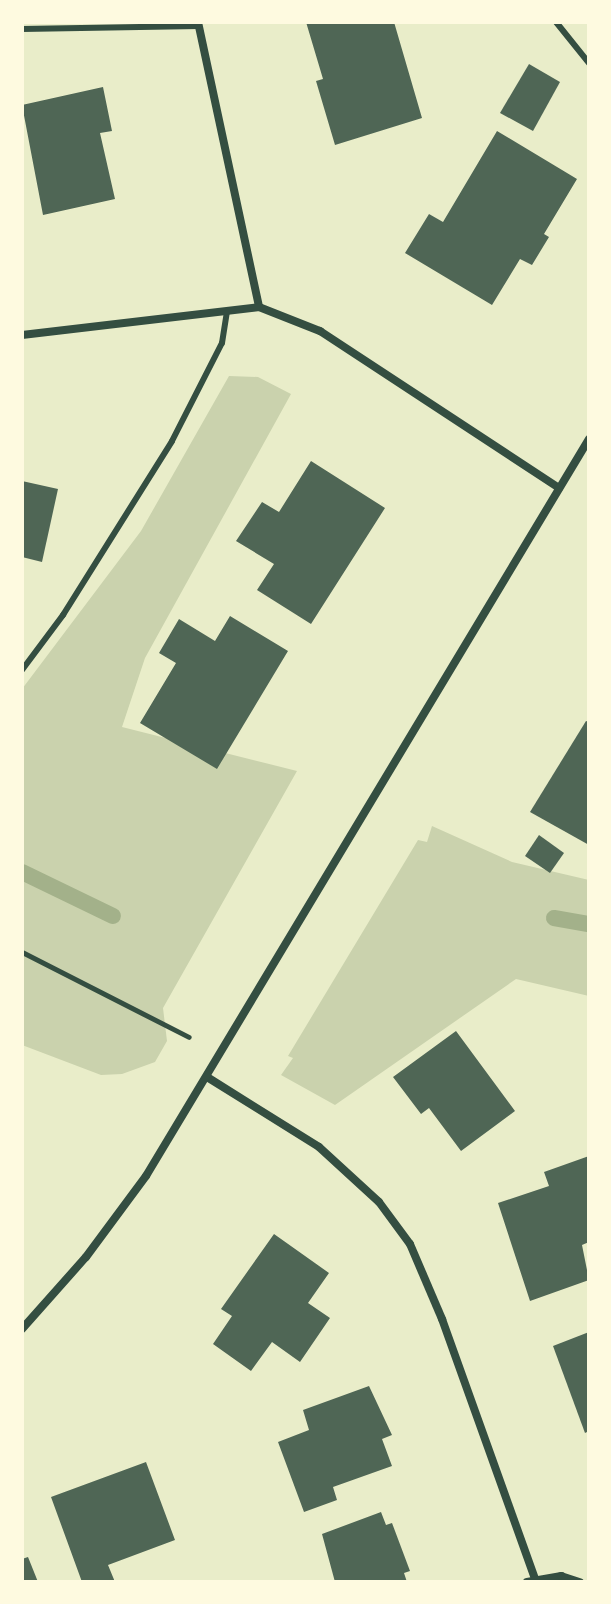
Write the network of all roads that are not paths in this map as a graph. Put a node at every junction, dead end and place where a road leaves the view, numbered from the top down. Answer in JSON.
{"nodes":[{"id":1,"x":556,"y":22,"type":"edge"},
{"id":2,"x":198,"y":24,"type":"edge"},
{"id":3,"x":22,"y":29,"type":"edge"},
{"id":4,"x":589,"y":63,"type":"edge"},
{"id":5,"x":259,"y":307,"type":"junction"},
{"id":6,"x":227,"y":312,"type":"junction"},
{"id":7,"x":22,"y":335,"type":"edge"},
{"id":8,"x":589,"y":439,"type":"edge"},
{"id":9,"x":559,"y":488,"type":"junction"},
{"id":10,"x":22,"y":670,"type":"edge"},
{"id":11,"x":207,"y":1077,"type":"junction"},
{"id":12,"x":22,"y":1329,"type":"edge"},
{"id":13,"x":531,"y":1580,"type":"edge"},
{"id":14,"x":580,"y":1582,"type":"edge"}],
"edges":[{"from":1,"to":4,"type":"lane"},
{"from":2,"to":3,"type":"lane"},
{"from":2,"to":5,"type":"street"},
{"from":5,"to":6,"type":"street"},
{"from":5,"to":9,"type":"street"},
{"from":6,"to":7,"type":"street"},
{"from":6,"to":10,"type":"lane"},
{"from":8,"to":9,"type":"street"},
{"from":9,"to":11,"type":"street"},
{"from":11,"to":12,"type":"street"},
{"from":11,"to":13,"type":"street"},
{"from":13,"to":14,"type":"street"}]}
